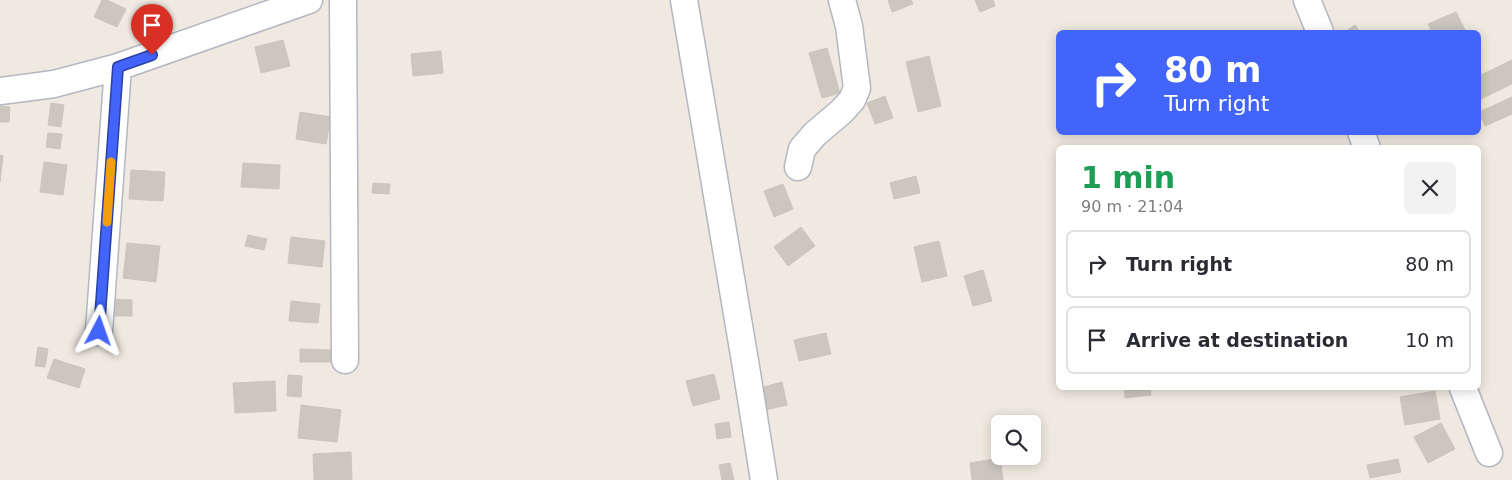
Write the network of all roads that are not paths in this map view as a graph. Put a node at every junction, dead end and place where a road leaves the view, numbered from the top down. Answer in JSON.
{"nodes":[{"id":1,"x":309,"y":0,"type":"edge"},
{"id":2,"x":343,"y":0,"type":"edge"},
{"id":3,"x":684,"y":0,"type":"edge"},
{"id":4,"x":842,"y":0,"type":"edge"},
{"id":5,"x":1307,"y":0,"type":"edge"},
{"id":6,"x":259,"y":10,"type":"edge"},
{"id":7,"x":1319,"y":30,"type":"edge"},
{"id":8,"x":118,"y":67,"type":"junction"},
{"id":9,"x":0,"y":91,"type":"edge"},
{"id":10,"x":798,"y":167,"type":"dead end"},
{"id":11,"x":99,"y":331,"type":"dead end"},
{"id":12,"x":345,"y":360,"type":"dead end"},
{"id":13,"x":1464,"y":390,"type":"edge"},
{"id":14,"x":1489,"y":453,"type":"dead end"},
{"id":15,"x":764,"y":480,"type":"edge"}],
"edges":[{"from":1,"to":6,"type":"street"},
{"from":2,"to":12,"type":"street"},
{"from":3,"to":15,"type":"street"},
{"from":4,"to":10,"type":"street"},
{"from":5,"to":7,"type":"street"},
{"from":6,"to":8,"type":"street"},
{"from":8,"to":9,"type":"street"},
{"from":8,"to":11,"type":"street"},
{"from":13,"to":14,"type":"street"}]}
